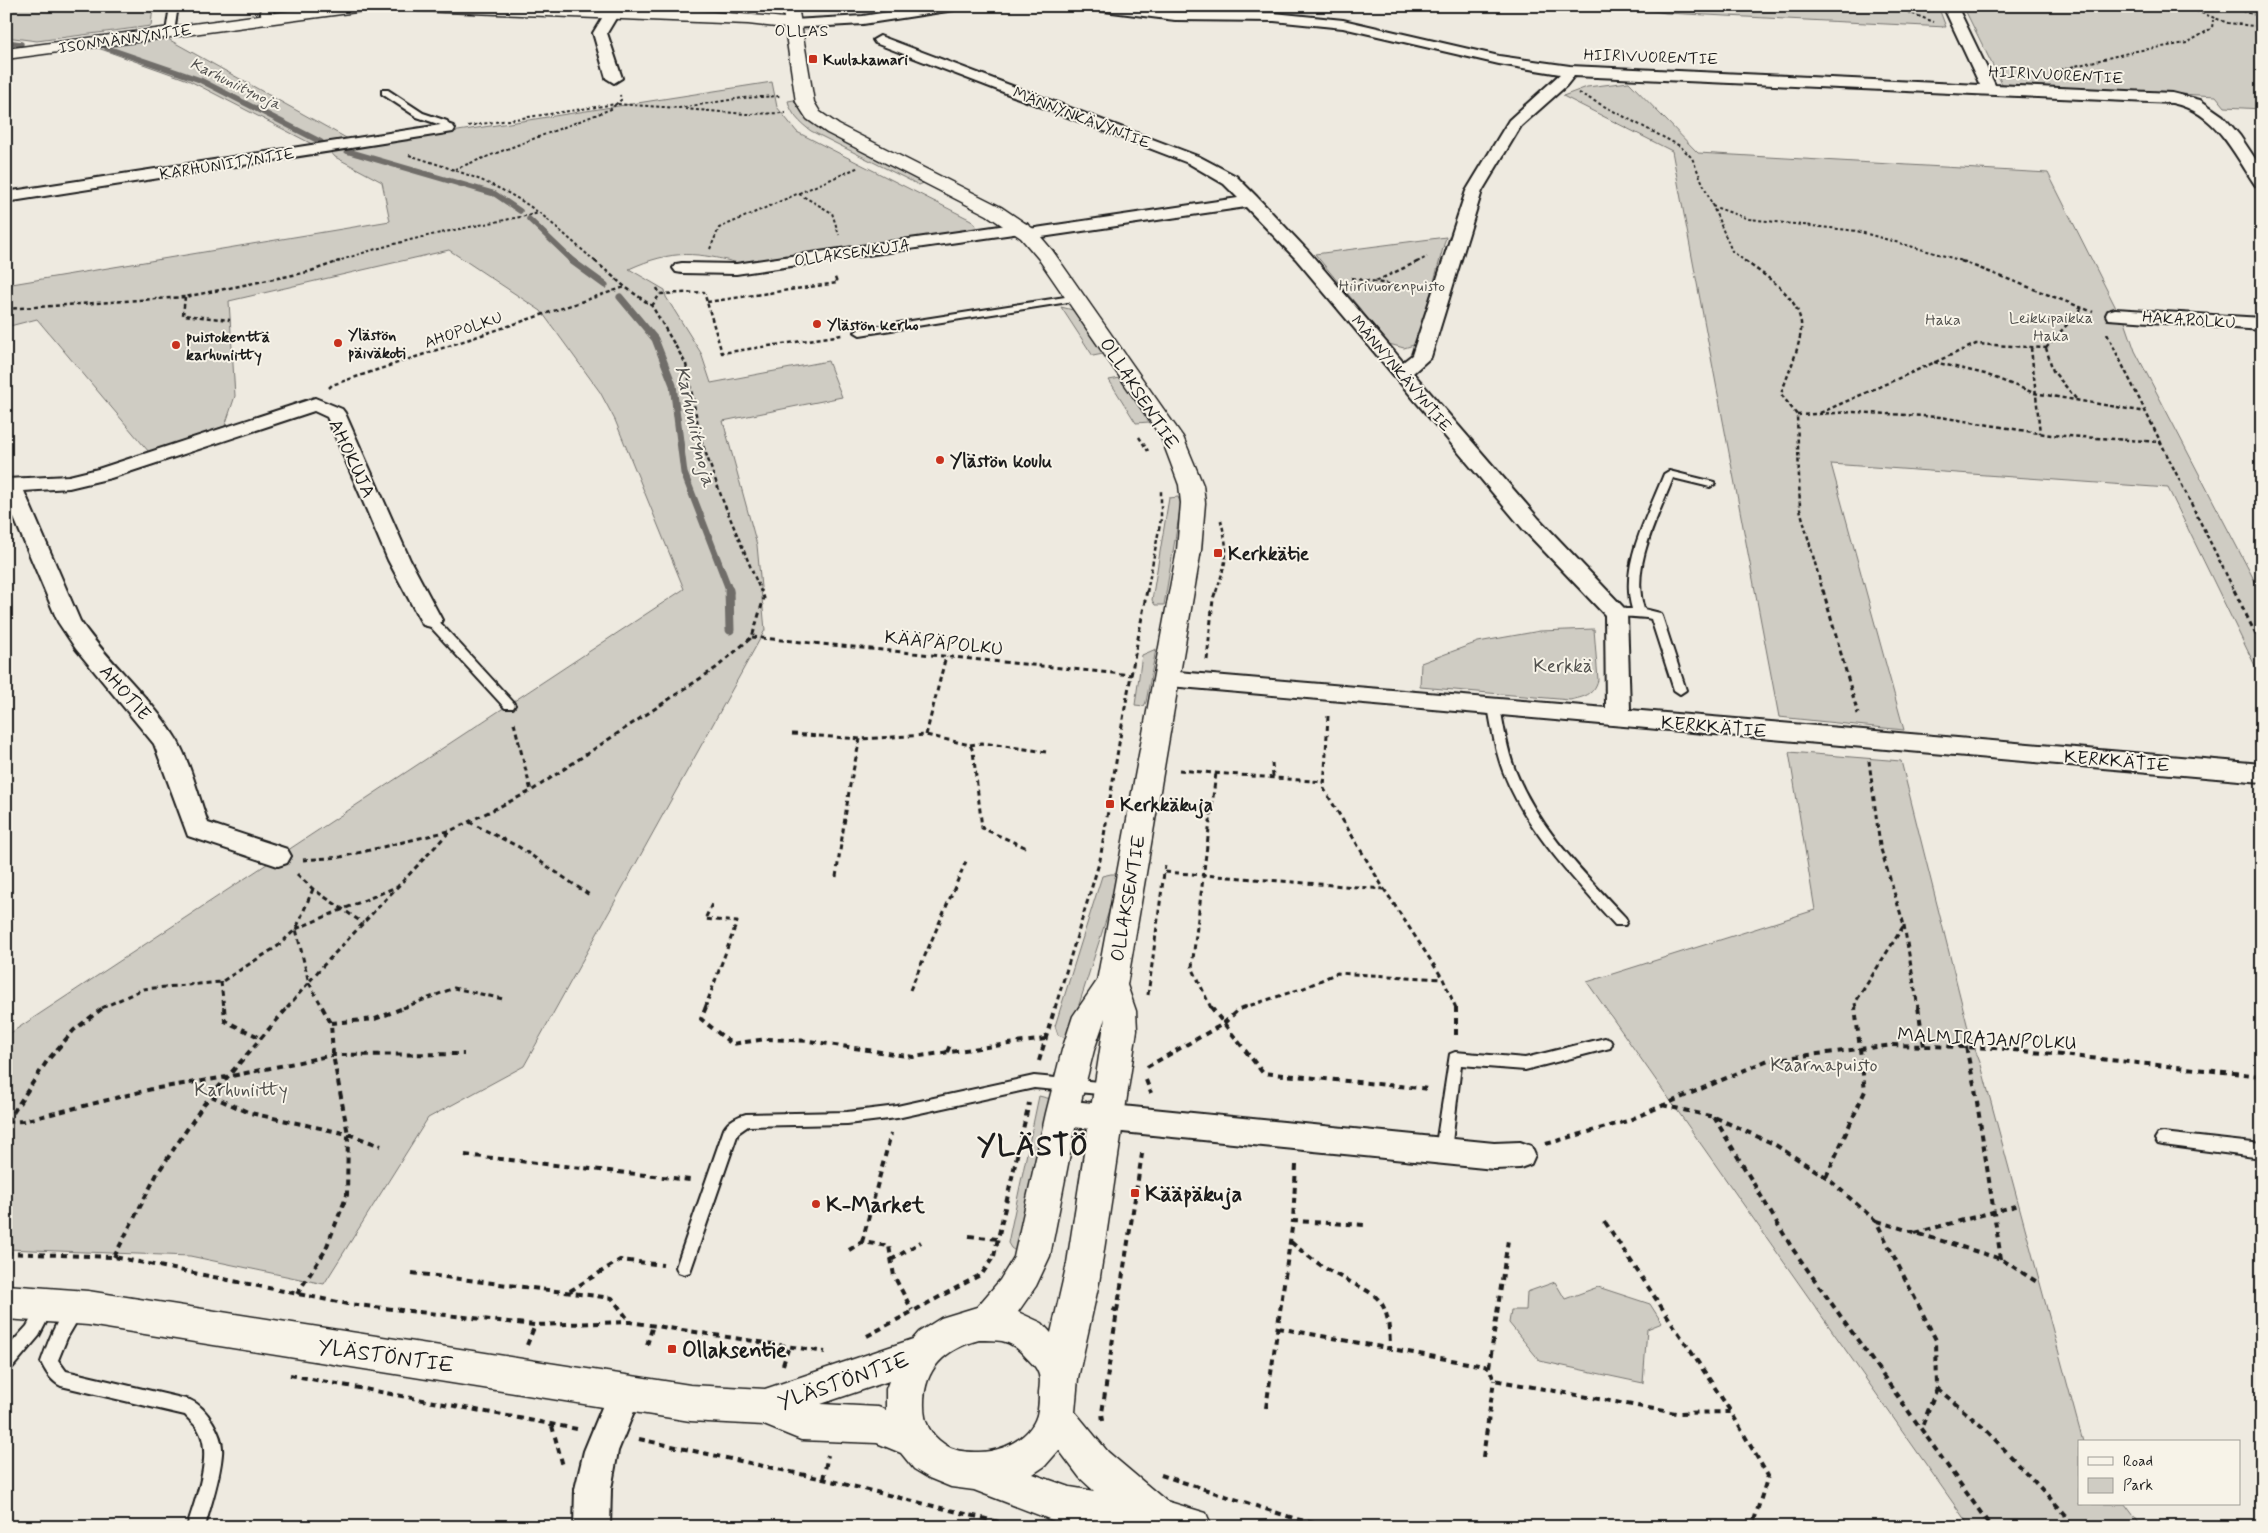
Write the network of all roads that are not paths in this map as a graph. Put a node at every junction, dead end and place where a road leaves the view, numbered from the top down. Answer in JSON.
{"nodes":[{"id":1,"x":174,"y":6,"type":"edge"},
{"id":2,"x":364,"y":6,"type":"edge"},
{"id":3,"x":418,"y":6,"type":"edge"},
{"id":4,"x":790,"y":6,"type":"edge"},
{"id":5,"x":954,"y":6,"type":"edge"},
{"id":6,"x":1096,"y":6,"type":"edge"},
{"id":7,"x":1950,"y":6,"type":"edge"},
{"id":8,"x":436,"y":7,"type":"edge"},
{"id":9,"x":491,"y":8,"type":"edge"},
{"id":10,"x":267,"y":12,"type":"edge"},
{"id":11,"x":612,"y":13,"type":"junction"},
{"id":12,"x":793,"y":24,"type":"junction"},
{"id":13,"x":170,"y":32,"type":"junction"},
{"id":14,"x":880,"y":40,"type":"dead end"},
{"id":15,"x":6,"y":54,"type":"edge"},
{"id":16,"x":1566,"y":77,"type":"junction"},
{"id":17,"x":614,"y":78,"type":"road end"},
{"id":18,"x":1989,"y":88,"type":"junction"},
{"id":19,"x":385,"y":92,"type":"dead end"},
{"id":20,"x":447,"y":129,"type":"joint"},
{"id":21,"x":2262,"y":182,"type":"edge"},
{"id":22,"x":6,"y":197,"type":"edge"},
{"id":23,"x":1251,"y":201,"type":"junction"},
{"id":24,"x":1024,"y":231,"type":"junction"},
{"id":25,"x":682,"y":268,"type":"dead end"},
{"id":26,"x":1078,"y":298,"type":"junction"},
{"id":27,"x":2110,"y":322,"type":"road end"},
{"id":28,"x":2262,"y":324,"type":"edge"},
{"id":29,"x":860,"y":332,"type":"road end"},
{"id":30,"x":1402,"y":373,"type":"junction"},
{"id":31,"x":1710,"y":484,"type":"dead end"},
{"id":32,"x":8,"y":485,"type":"edge"},
{"id":33,"x":1639,"y":612,"type":"junction"},
{"id":34,"x":1616,"y":613,"type":"junction"},
{"id":35,"x":431,"y":620,"type":"joint"},
{"id":36,"x":1166,"y":679,"type":"junction"},
{"id":37,"x":1680,"y":690,"type":"dead end"},
{"id":38,"x":509,"y":705,"type":"road end"},
{"id":39,"x":1494,"y":707,"type":"junction"},
{"id":40,"x":1618,"y":717,"type":"junction"},
{"id":41,"x":2262,"y":773,"type":"edge"},
{"id":42,"x":278,"y":856,"type":"road end"},
{"id":43,"x":1620,"y":921,"type":"dead end"},
{"id":44,"x":1112,"y":985,"type":"junction"},
{"id":45,"x":1605,"y":1044,"type":"dead end"},
{"id":46,"x":1065,"y":1099,"type":"junction"},
{"id":47,"x":1109,"y":1104,"type":"junction"},
{"id":48,"x":2163,"y":1139,"type":"dead end"},
{"id":49,"x":1443,"y":1151,"type":"junction"},
{"id":50,"x":2262,"y":1151,"type":"edge"},
{"id":51,"x":1520,"y":1155,"type":"road end"},
{"id":52,"x":684,"y":1267,"type":"road end"},
{"id":53,"x":6,"y":1302,"type":"edge"},
{"id":54,"x":62,"y":1306,"type":"junction"},
{"id":55,"x":986,"y":1323,"type":"junction"},
{"id":56,"x":922,"y":1353,"type":"junction"},
{"id":57,"x":6,"y":1362,"type":"edge"},
{"id":58,"x":624,"y":1394,"type":"junction"},
{"id":59,"x":1058,"y":1399,"type":"junction"},
{"id":60,"x":765,"y":1408,"type":"junction"},
{"id":61,"x":914,"y":1440,"type":"junction"},
{"id":62,"x":978,"y":1473,"type":"junction"},
{"id":63,"x":1174,"y":1522,"type":"edge"},
{"id":64,"x":196,"y":1527,"type":"edge"},
{"id":65,"x":592,"y":1527,"type":"edge"}],
"edges":[{"from":1,"to":13,"type":"lane"},
{"from":2,"to":10,"type":"street","name":"ISONMÄNNYNTIE"},
{"from":3,"to":8,"type":"street"},
{"from":4,"to":12,"type":"street","name":"OLLAKSENTIE"},
{"from":5,"to":12,"type":"street"},
{"from":6,"to":16,"type":"street","name":"HIIRIVUORENTIE"},
{"from":7,"to":18,"type":"street"},
{"from":8,"to":9,"type":"street"},
{"from":9,"to":11,"type":"street"},
{"from":10,"to":13,"type":"street","name":"ISONMÄNNYNTIE"},
{"from":11,"to":12,"type":"street"},
{"from":11,"to":17,"type":"street"},
{"from":12,"to":24,"type":"street","name":"OLLAKSENTIE"},
{"from":13,"to":15,"type":"street","name":"ISONMÄNNYNTIE"},
{"from":14,"to":23,"type":"street","name":"MÄNNYNKÄVYNTIE"},
{"from":16,"to":18,"type":"street","name":"HIIRIVUORENTIE"},
{"from":16,"to":30,"type":"street"},
{"from":18,"to":21,"type":"street","name":"HIIRIVUORENTIE"},
{"from":19,"to":20,"type":"lane"},
{"from":20,"to":22,"type":"street","name":"KARHUNIITYNTIE"},
{"from":23,"to":24,"type":"street","name":"OLLAKSENKUJA"},
{"from":23,"to":30,"type":"street","name":"MÄNNYNKÄVYNTIE"},
{"from":24,"to":25,"type":"street","name":"OLLAKSENKUJA"},
{"from":24,"to":26,"type":"street","name":"OLLAKSENTIE"},
{"from":26,"to":29,"type":"lane"},
{"from":26,"to":36,"type":"street","name":"OLLAKSENTIE"},
{"from":27,"to":28,"type":"street","name":"HAKAPOLKU"},
{"from":30,"to":34,"type":"street","name":"MÄNNYNKÄVYNTIE"},
{"from":31,"to":33,"type":"lane"},
{"from":32,"to":35,"type":"street","name":"AHOKUJA"},
{"from":32,"to":42,"type":"street","name":"AHOTIE"},
{"from":33,"to":34,"type":"lane"},
{"from":33,"to":37,"type":"lane"},
{"from":34,"to":40,"type":"street"},
{"from":35,"to":38,"type":"lane","name":"AHOKUJA"},
{"from":36,"to":39,"type":"street","name":"KERKKÄTIE"},
{"from":36,"to":44,"type":"street","name":"OLLAKSENTIE"},
{"from":39,"to":40,"type":"street","name":"KERKKÄTIE"},
{"from":39,"to":43,"type":"lane"},
{"from":40,"to":41,"type":"street","name":"KERKKÄTIE"},
{"from":44,"to":46,"type":"street","name":"OLLAKSENTIE"},
{"from":44,"to":47,"type":"street","name":"OLLAKSENTIE"},
{"from":45,"to":49,"type":"lane"},
{"from":46,"to":47,"type":"street"},
{"from":46,"to":52,"type":"lane"},
{"from":46,"to":55,"type":"street","name":"OLLAKSENTIE"},
{"from":47,"to":49,"type":"street"},
{"from":47,"to":59,"type":"street","name":"OLLAKSENTIE"},
{"from":48,"to":50,"type":"lane"},
{"from":49,"to":51,"type":"street"},
{"from":53,"to":54,"type":"street","name":"YLÄSTÖNTIE"},
{"from":54,"to":57,"type":"lane"},
{"from":54,"to":58,"type":"street","name":"YLÄSTÖNTIE"},
{"from":54,"to":64,"type":"lane"},
{"from":55,"to":56,"type":"street","name":"YLÄSTÖNTIE"},
{"from":55,"to":59,"type":"street","name":"YLÄSTÖNTIE"},
{"from":56,"to":60,"type":"street","name":"YLÄSTÖNTIE"},
{"from":56,"to":61,"type":"street","name":"YLÄSTÖNTIE"},
{"from":58,"to":60,"type":"street","name":"YLÄSTÖNTIE"},
{"from":58,"to":65,"type":"street"},
{"from":59,"to":62,"type":"street","name":"YLÄSTÖNTIE"},
{"from":59,"to":63,"type":"street","name":"YLÄSTÖNTIE"},
{"from":60,"to":61,"type":"street","name":"YLÄSTÖNTIE"},
{"from":61,"to":62,"type":"street","name":"YLÄSTÖNTIE"},
{"from":62,"to":63,"type":"street","name":"YLÄSTÖNTIE"}]}
